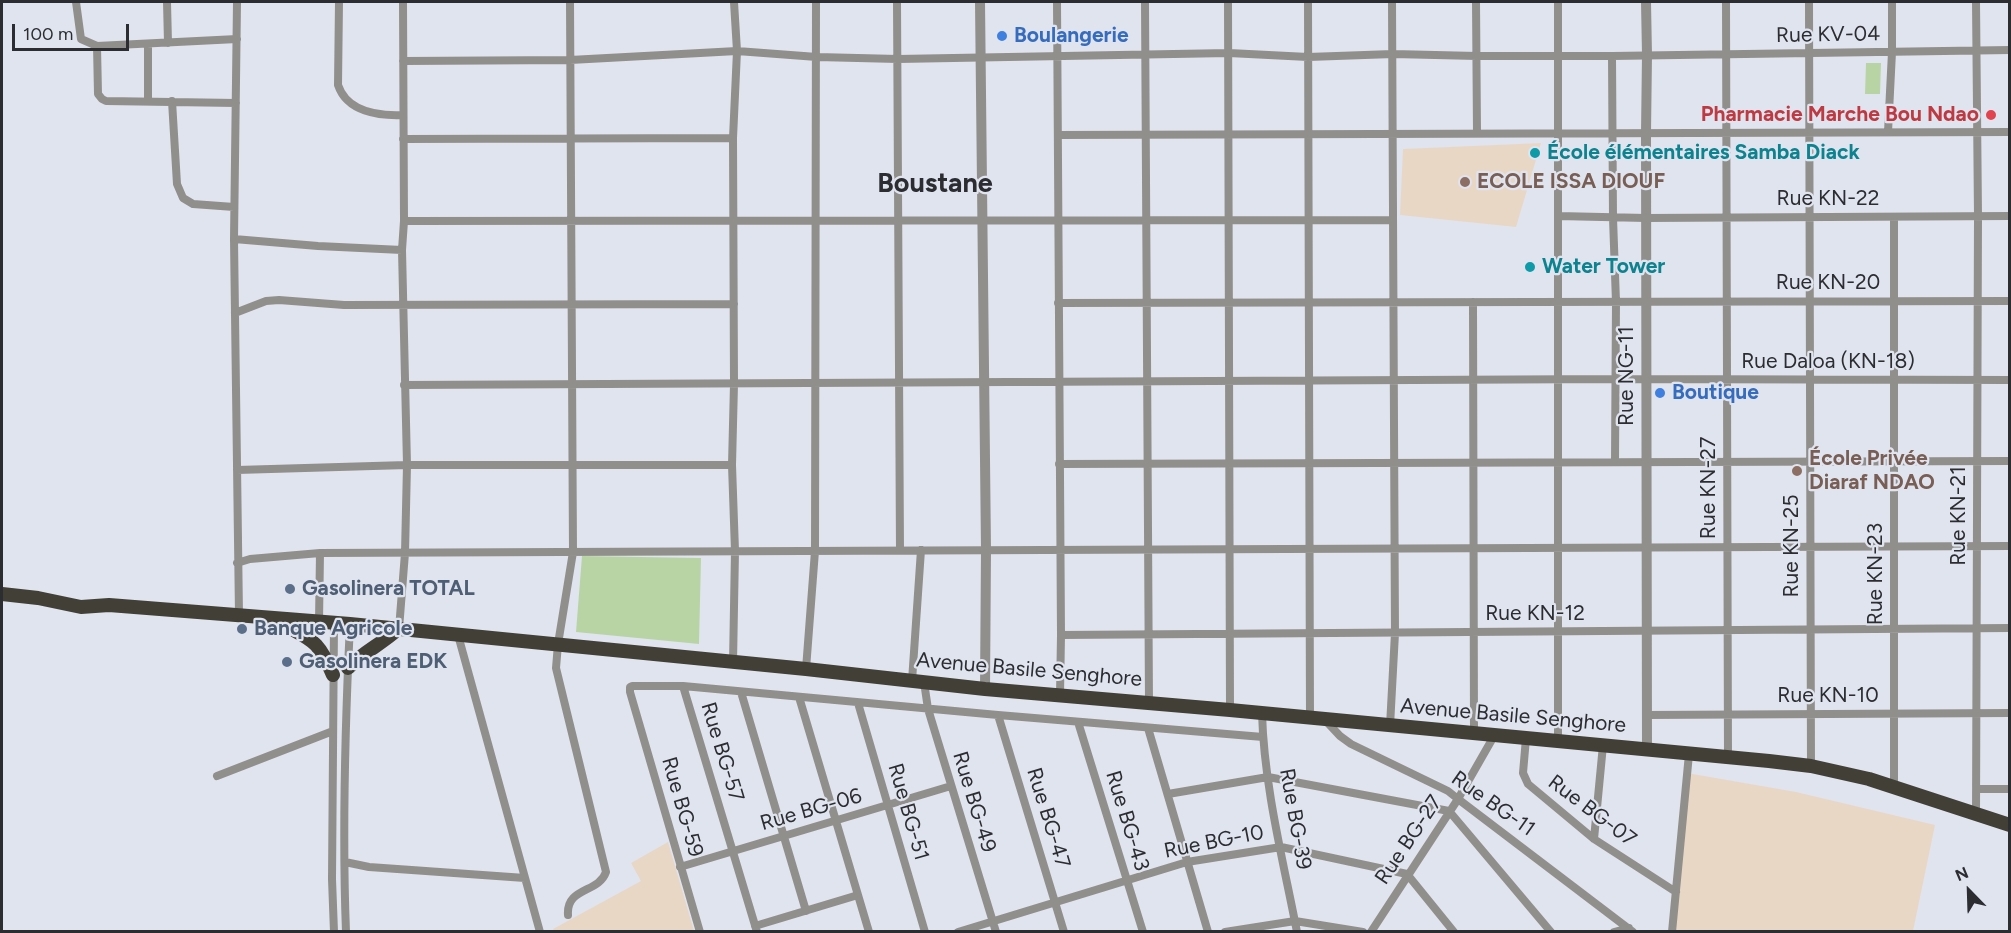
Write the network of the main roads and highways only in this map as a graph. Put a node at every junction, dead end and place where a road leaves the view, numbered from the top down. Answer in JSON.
{"nodes":[{"id":1,"x":2,"y":594,"type":"edge"},
{"id":2,"x":272,"y":618,"type":"junction"},
{"id":3,"x":399,"y":629,"type":"junction"},
{"id":4,"x":348,"y":668,"type":"road end"},
{"id":5,"x":333,"y":675,"type":"road end"},
{"id":6,"x":2010,"y":825,"type":"edge"}],
"edges":[{"from":1,"to":2,"type":"highway","name":"Avenue Basile Senghore"},
{"from":2,"to":3,"type":"highway","name":"Avenue Basile Senghore"},
{"from":2,"to":5,"type":"highway"},
{"from":3,"to":4,"type":"highway"},
{"from":3,"to":6,"type":"highway","name":"Avenue Basile Senghore"}]}
